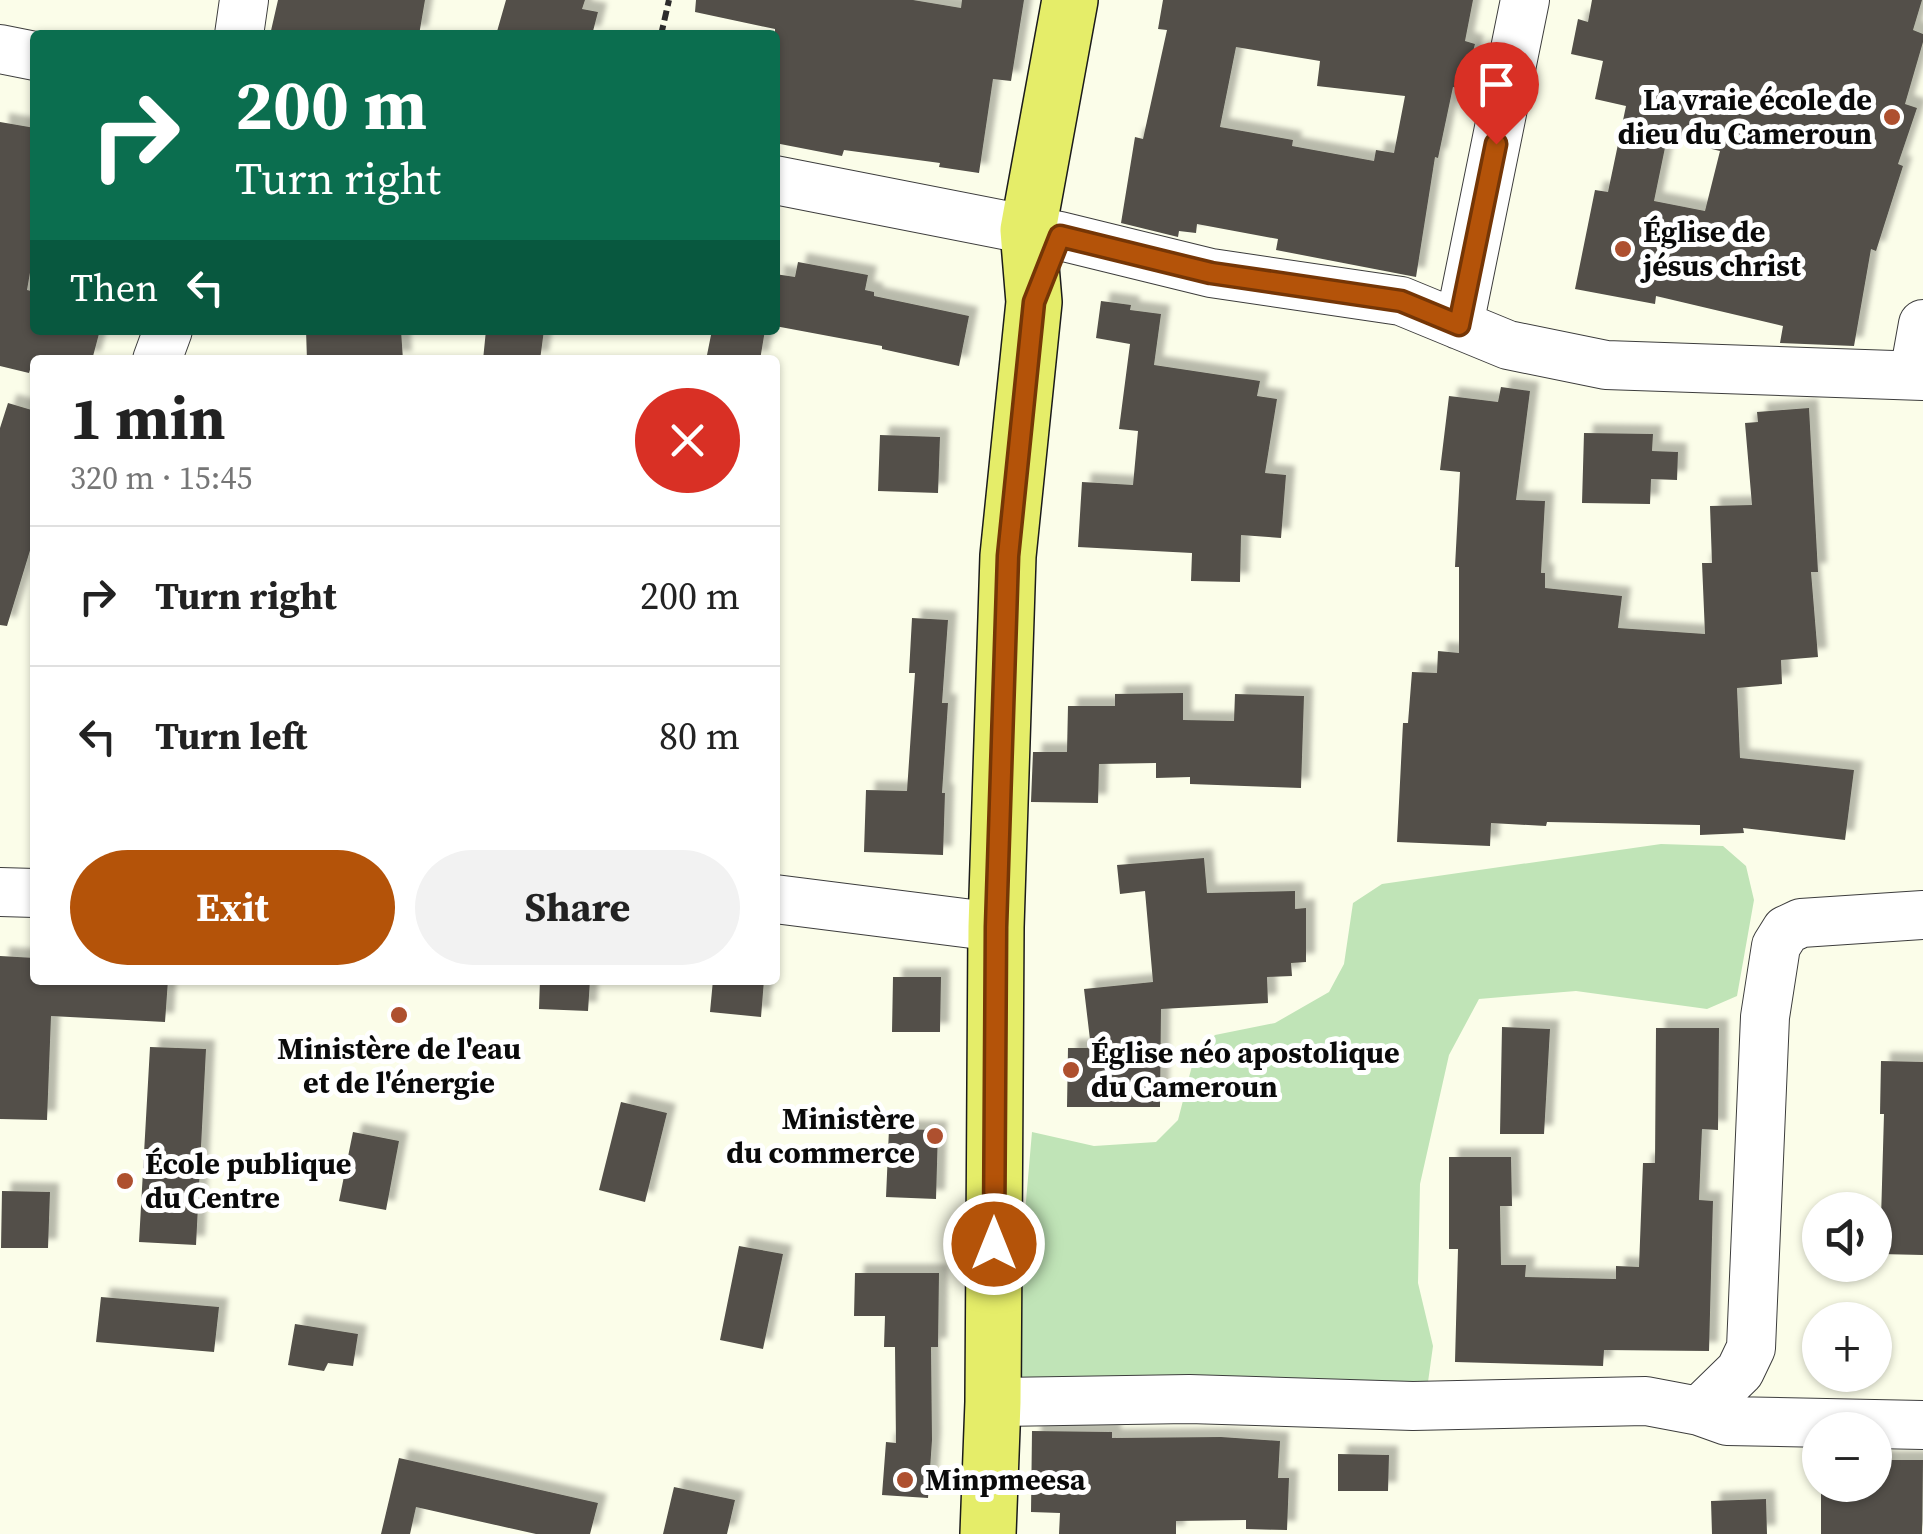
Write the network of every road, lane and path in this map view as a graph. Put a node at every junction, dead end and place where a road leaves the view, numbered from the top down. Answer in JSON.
{"nodes":[{"id":1,"x":244,"y":0,"type":"edge"},
{"id":2,"x":668,"y":0,"type":"edge"},
{"id":3,"x":1070,"y":0,"type":"edge"},
{"id":4,"x":1107,"y":0,"type":"edge"},
{"id":5,"x":1525,"y":0,"type":"edge"},
{"id":6,"x":240,"y":30,"type":"edge"},
{"id":7,"x":662,"y":30,"type":"edge"},
{"id":8,"x":0,"y":49,"type":"edge"},
{"id":9,"x":30,"y":55,"type":"edge"},
{"id":10,"x":780,"y":181,"type":"edge"},
{"id":11,"x":1044,"y":233,"type":"junction"},
{"id":12,"x":1923,"y":324,"type":"edge"},
{"id":13,"x":1459,"y":325,"type":"junction"},
{"id":14,"x":1919,"y":375,"type":"edge"},
{"id":15,"x":0,"y":892,"type":"edge"},
{"id":16,"x":30,"y":893,"type":"edge"},
{"id":17,"x":780,"y":900,"type":"edge"},
{"id":18,"x":1923,"y":915,"type":"edge"},
{"id":19,"x":996,"y":927,"type":"junction"},
{"id":20,"x":993,"y":1402,"type":"junction"},
{"id":21,"x":1699,"y":1411,"type":"junction"},
{"id":22,"x":1923,"y":1426,"type":"edge"},
{"id":23,"x":988,"y":1534,"type":"edge"}],
"edges":[{"from":1,"to":6,"type":"street"},
{"from":2,"to":7,"type":"path"},
{"from":3,"to":11,"type":"main road"},
{"from":4,"to":11,"type":"main road"},
{"from":5,"to":13,"type":"street"},
{"from":8,"to":9,"type":"street"},
{"from":10,"to":11,"type":"street"},
{"from":11,"to":13,"type":"street"},
{"from":11,"to":19,"type":"main road"},
{"from":12,"to":14,"type":"street"},
{"from":13,"to":14,"type":"street"},
{"from":15,"to":16,"type":"street"},
{"from":17,"to":19,"type":"street"},
{"from":18,"to":21,"type":"street"},
{"from":19,"to":20,"type":"main road"},
{"from":20,"to":21,"type":"street"},
{"from":20,"to":23,"type":"main road"},
{"from":21,"to":22,"type":"street"}]}
